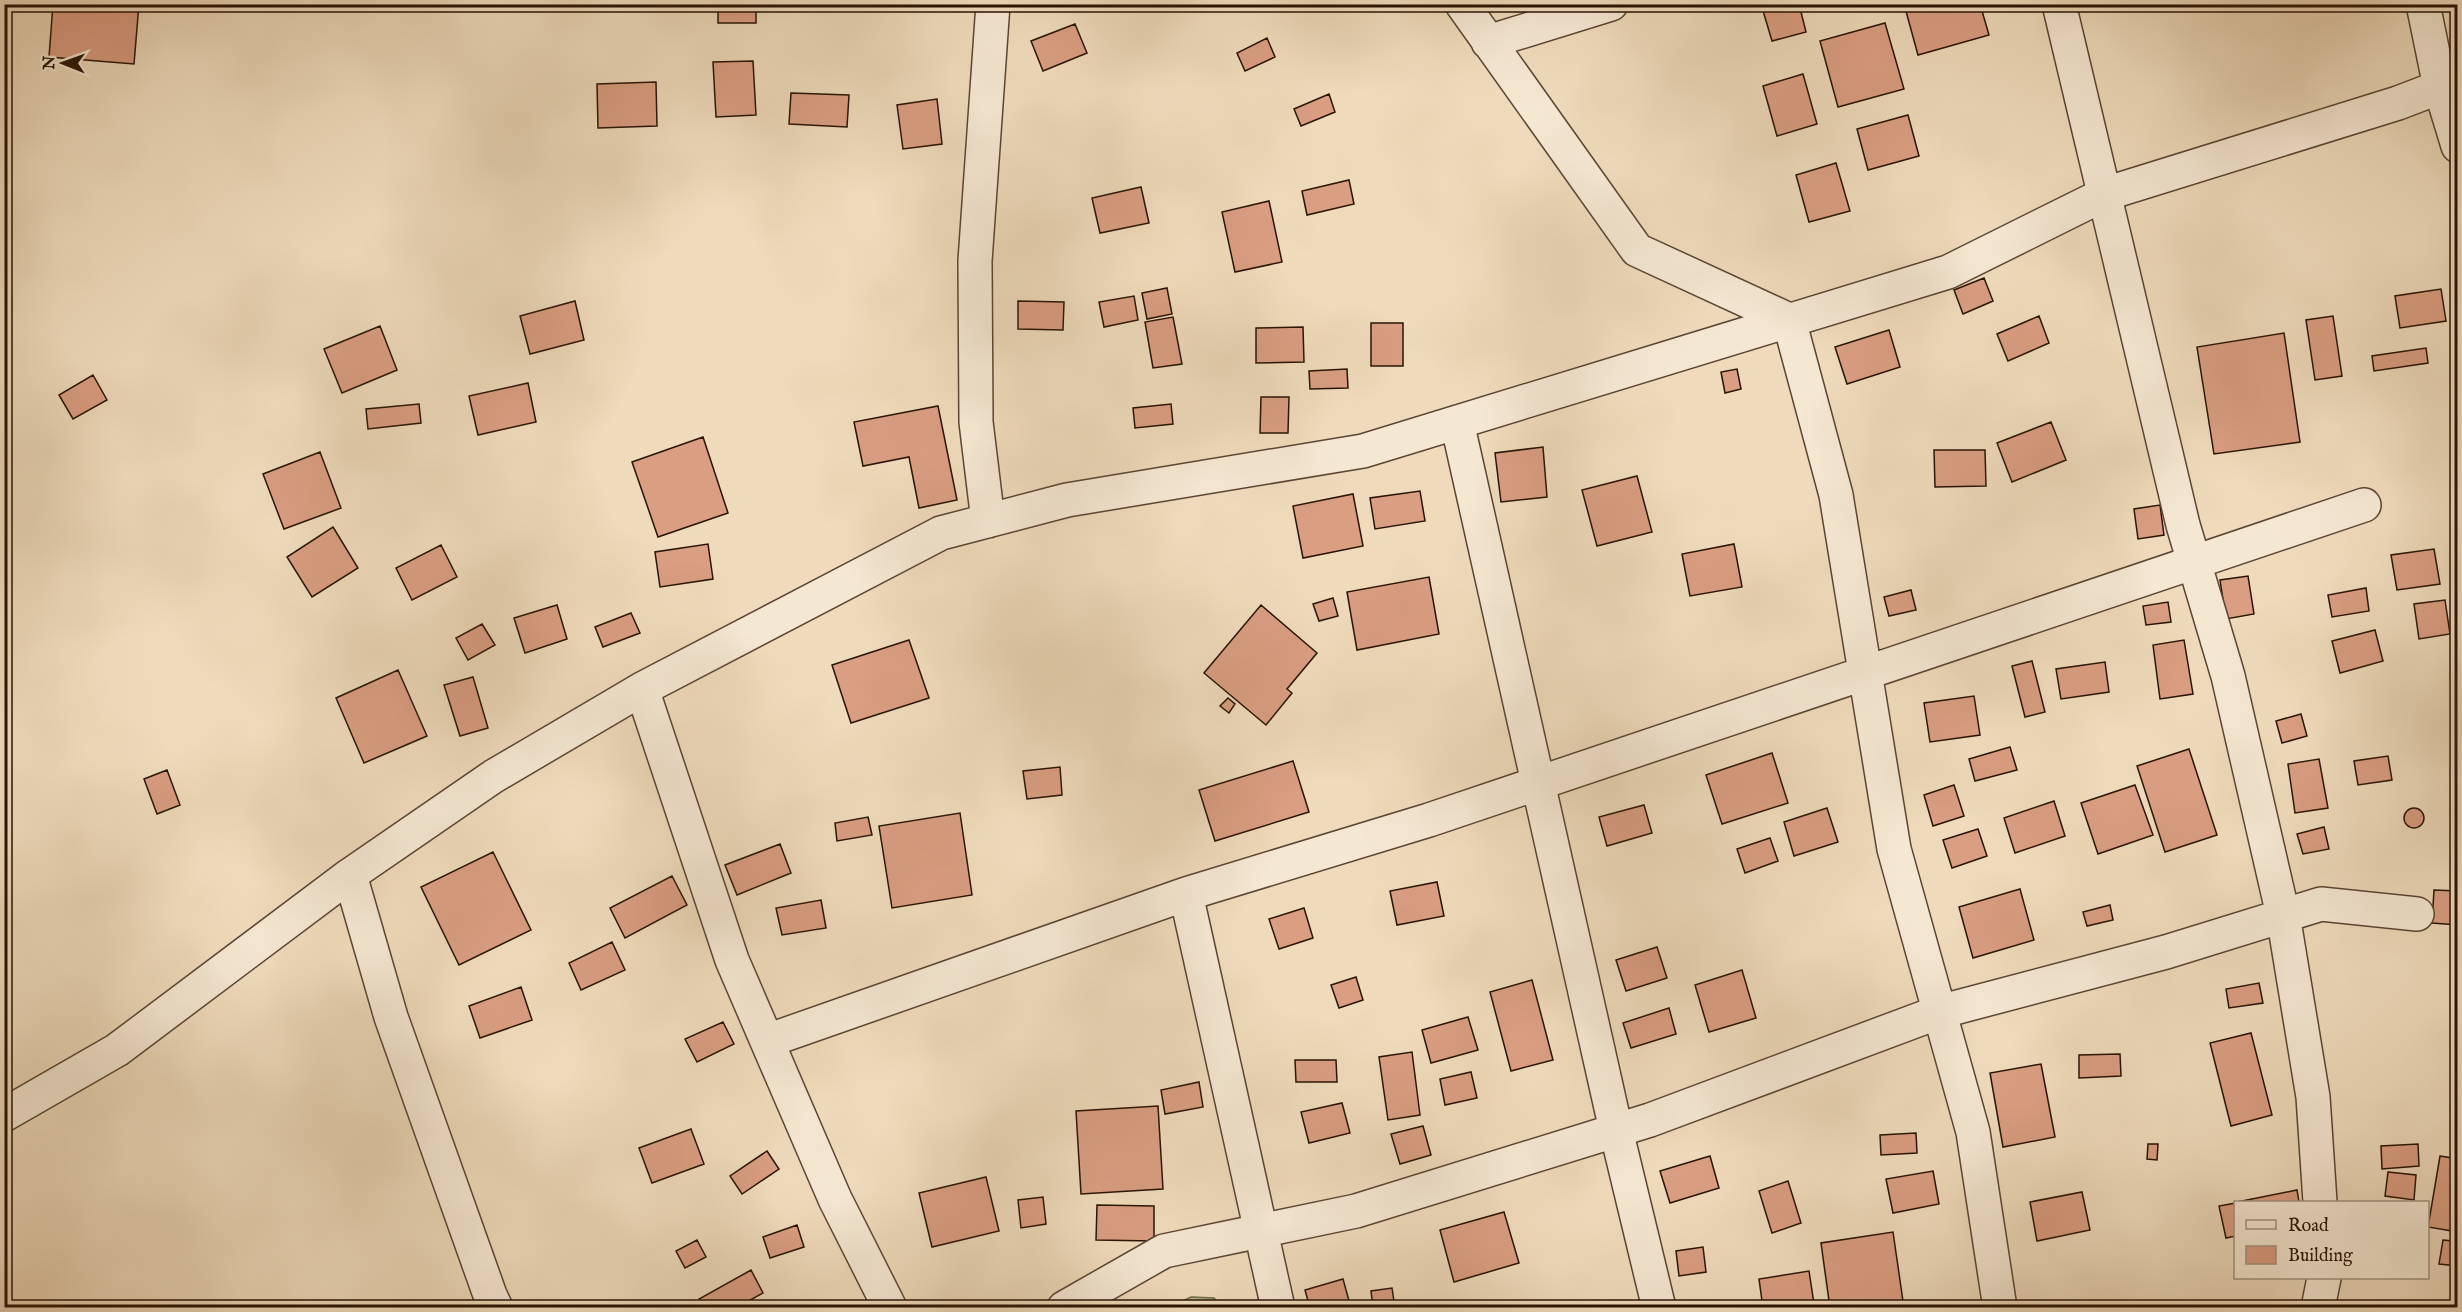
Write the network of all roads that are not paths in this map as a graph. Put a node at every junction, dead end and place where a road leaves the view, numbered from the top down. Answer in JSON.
{"nodes":[{"id":1,"x":993,"y":4,"type":"edge"},
{"id":2,"x":1462,"y":4,"type":"edge"},
{"id":3,"x":1611,"y":4,"type":"edge"},
{"id":4,"x":2059,"y":4,"type":"edge"},
{"id":5,"x":2423,"y":4,"type":"edge"},
{"id":6,"x":1488,"y":42,"type":"junction"},
{"id":7,"x":2449,"y":84,"type":"edge"},
{"id":8,"x":2457,"y":146,"type":"edge"},
{"id":9,"x":2105,"y":194,"type":"junction"},
{"id":10,"x":1789,"y":320,"type":"junction"},
{"id":11,"x":1457,"y":422,"type":"junction"},
{"id":12,"x":2364,"y":505,"type":"dead end"},
{"id":13,"x":988,"y":521,"type":"junction"},
{"id":14,"x":2194,"y":563,"type":"junction"},
{"id":15,"x":1865,"y":671,"type":"junction"},
{"id":16,"x":642,"y":689,"type":"junction"},
{"id":17,"x":1539,"y":783,"type":"junction"},
{"id":18,"x":350,"y":876,"type":"junction"},
{"id":19,"x":1186,"y":894,"type":"junction"},
{"id":20,"x":2417,"y":914,"type":"dead end"},
{"id":21,"x":2283,"y":915,"type":"junction"},
{"id":22,"x":1940,"y":1012,"type":"junction"},
{"id":23,"x":767,"y":1041,"type":"junction"},
{"id":24,"x":4,"y":1115,"type":"edge"},
{"id":25,"x":1616,"y":1130,"type":"junction"},
{"id":26,"x":2320,"y":1201,"type":"edge"},
{"id":27,"x":1261,"y":1231,"type":"junction"},
{"id":28,"x":2324,"y":1279,"type":"edge"},
{"id":29,"x":496,"y":1308,"type":"edge"},
{"id":30,"x":890,"y":1308,"type":"edge"},
{"id":31,"x":1064,"y":1308,"type":"edge"},
{"id":32,"x":1278,"y":1308,"type":"edge"},
{"id":33,"x":1659,"y":1308,"type":"edge"},
{"id":34,"x":2000,"y":1308,"type":"edge"},
{"id":35,"x":2318,"y":1308,"type":"edge"}],
"edges":[{"from":1,"to":13,"type":"street"},
{"from":2,"to":6,"type":"street"},
{"from":3,"to":6,"type":"street"},
{"from":4,"to":9,"type":"street"},
{"from":5,"to":7,"type":"street"},
{"from":6,"to":10,"type":"street"},
{"from":7,"to":8,"type":"street"},
{"from":7,"to":9,"type":"street"},
{"from":9,"to":10,"type":"street"},
{"from":9,"to":14,"type":"street"},
{"from":10,"to":11,"type":"street"},
{"from":10,"to":15,"type":"street"},
{"from":11,"to":13,"type":"street"},
{"from":11,"to":17,"type":"street"},
{"from":12,"to":14,"type":"street"},
{"from":13,"to":16,"type":"street"},
{"from":14,"to":15,"type":"street"},
{"from":14,"to":21,"type":"street"},
{"from":15,"to":17,"type":"street"},
{"from":15,"to":22,"type":"street"},
{"from":16,"to":18,"type":"street"},
{"from":16,"to":23,"type":"street"},
{"from":17,"to":19,"type":"street"},
{"from":17,"to":25,"type":"street"},
{"from":18,"to":24,"type":"street"},
{"from":18,"to":29,"type":"street"},
{"from":19,"to":23,"type":"street"},
{"from":19,"to":27,"type":"street"},
{"from":20,"to":21,"type":"street"},
{"from":21,"to":22,"type":"street"},
{"from":21,"to":26,"type":"street"},
{"from":22,"to":25,"type":"street"},
{"from":22,"to":34,"type":"street"},
{"from":23,"to":30,"type":"street"},
{"from":25,"to":27,"type":"street"},
{"from":25,"to":33,"type":"street"},
{"from":27,"to":31,"type":"street"},
{"from":27,"to":32,"type":"street"},
{"from":28,"to":35,"type":"street"}]}
